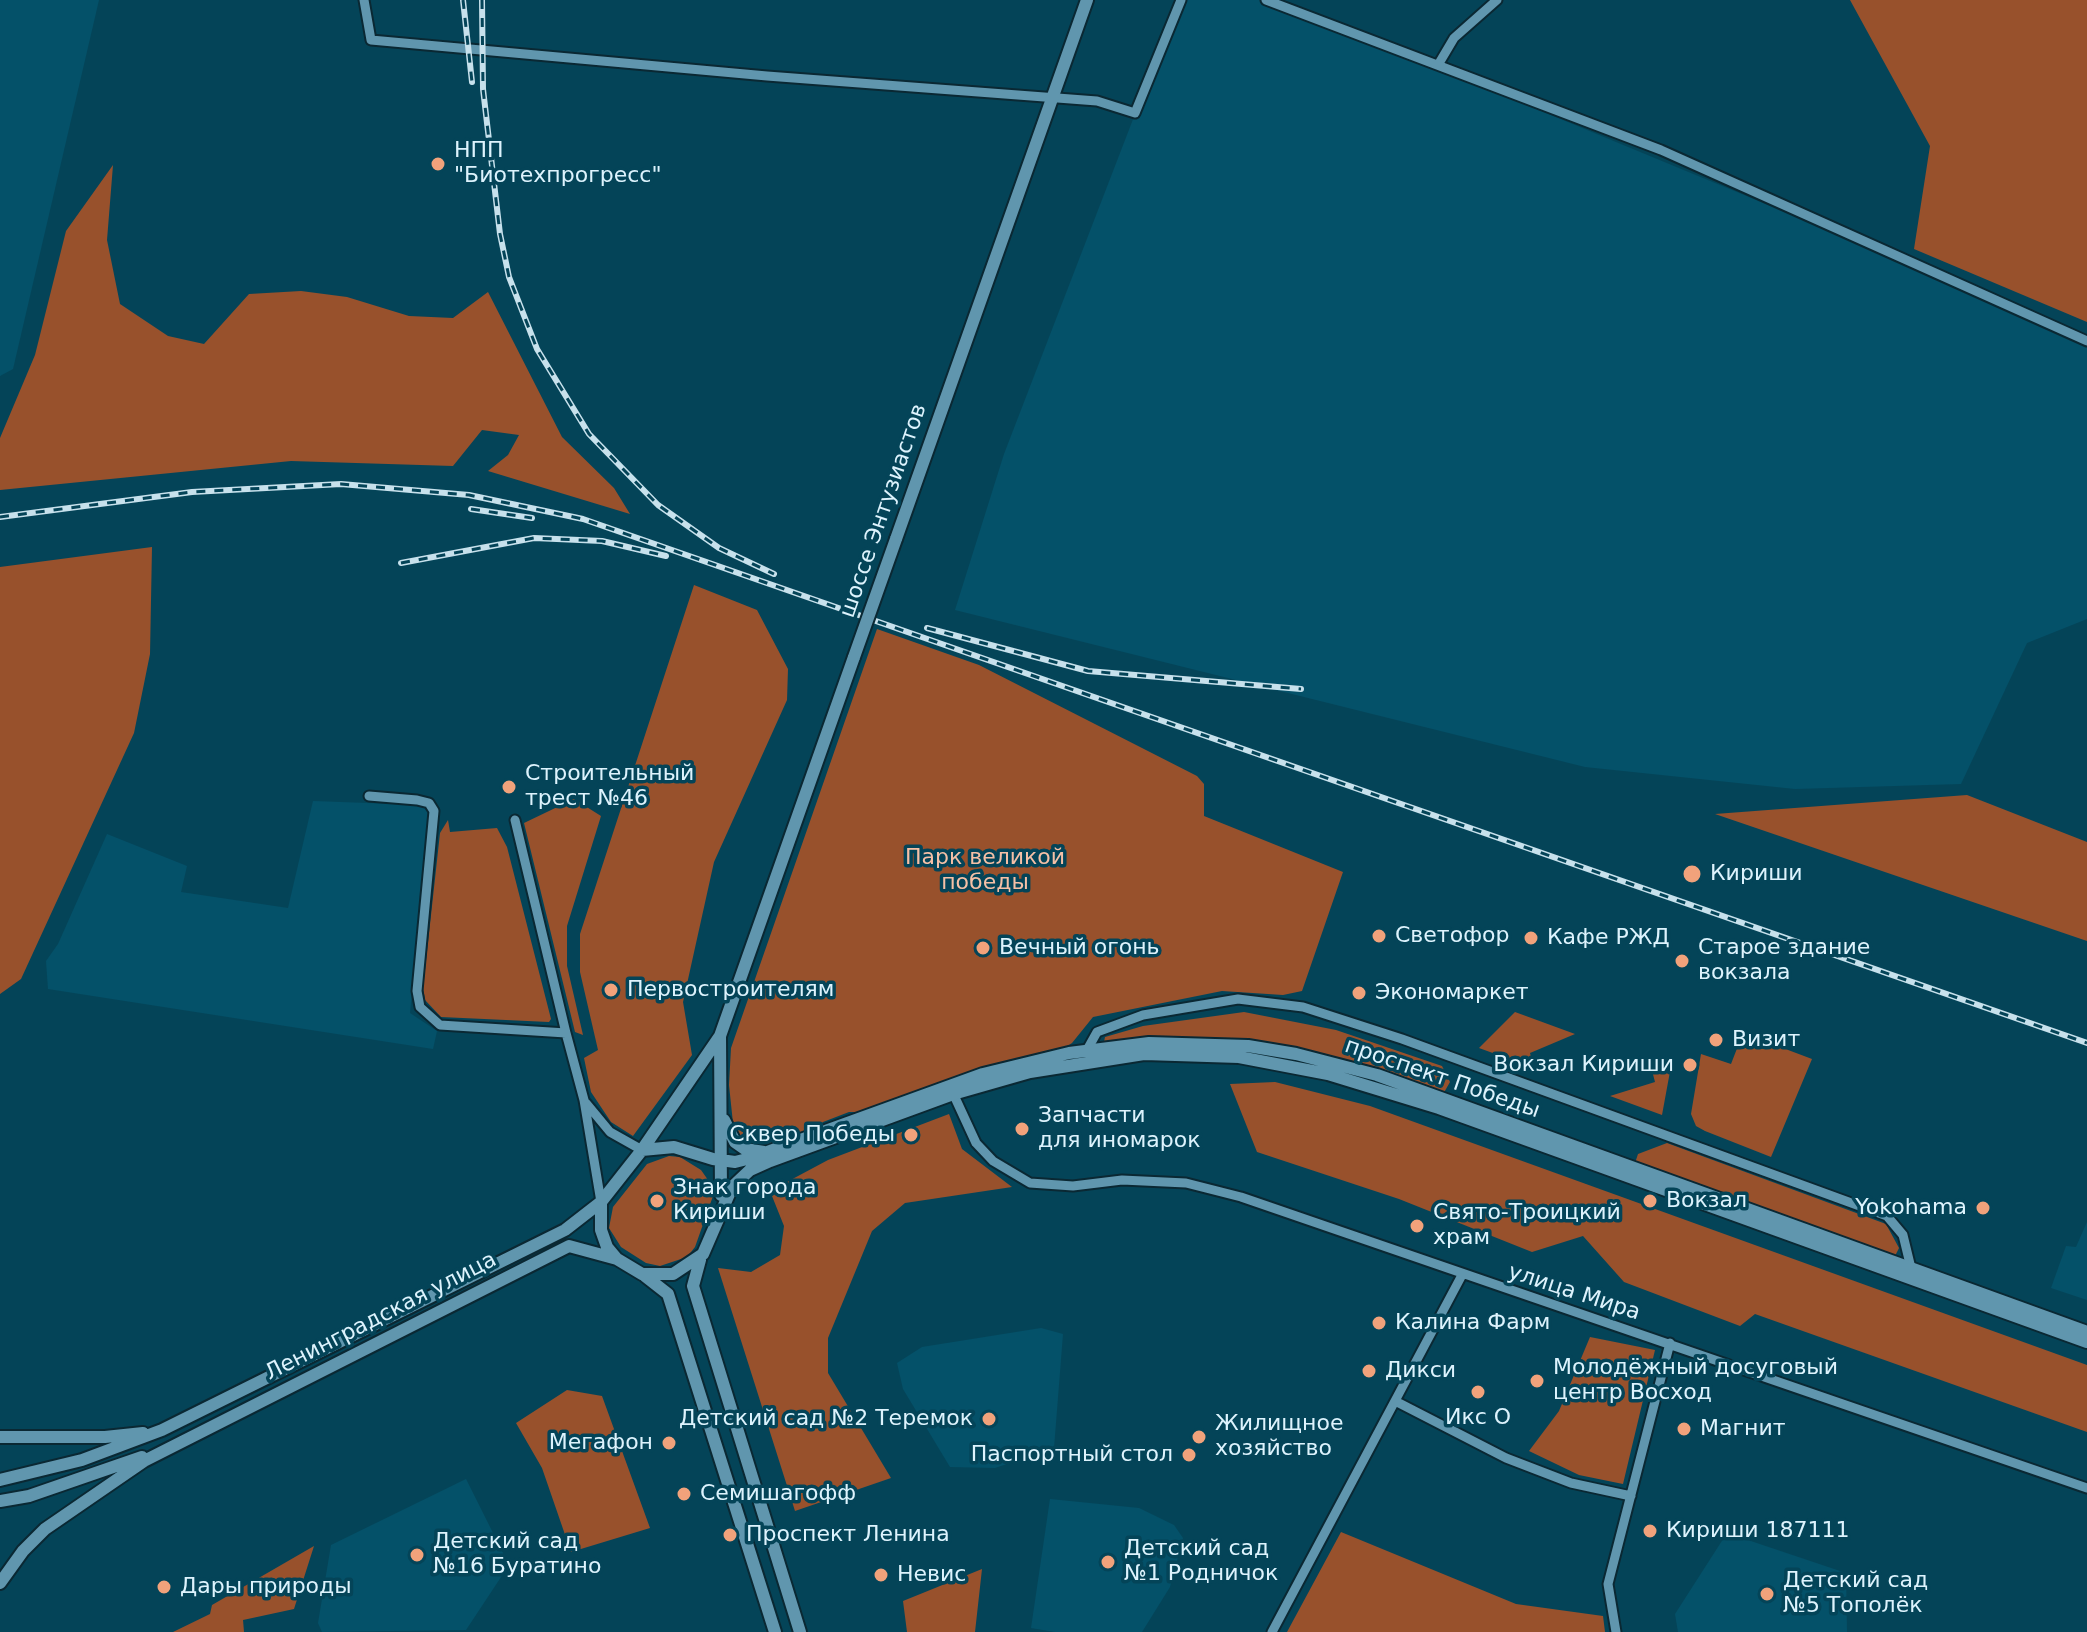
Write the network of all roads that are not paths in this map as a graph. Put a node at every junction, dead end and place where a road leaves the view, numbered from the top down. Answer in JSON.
{"nodes":[{"id":1,"x":364,"y":0,"type":"edge"},
{"id":2,"x":1087,"y":0,"type":"edge"},
{"id":3,"x":1181,"y":0,"type":"edge"},
{"id":4,"x":1266,"y":0,"type":"edge"},
{"id":5,"x":1497,"y":0,"type":"edge"},
{"id":6,"x":1438,"y":65,"type":"junction"},
{"id":7,"x":1050,"y":99,"type":"junction"},
{"id":8,"x":2087,"y":341,"type":"edge"},
{"id":9,"x":369,"y":796,"type":"dead end"},
{"id":10,"x":515,"y":820,"type":"dead end"},
{"id":11,"x":566,"y":1033,"type":"junction"},
{"id":12,"x":720,"y":1036,"type":"junction"},
{"id":13,"x":1087,"y":1050,"type":"junction"},
{"id":14,"x":951,"y":1089,"type":"junction"},
{"id":15,"x":584,"y":1100,"type":"junction"},
{"id":16,"x":721,"y":1111,"type":"junction"},
{"id":17,"x":642,"y":1150,"type":"junction"},
{"id":18,"x":768,"y":1156,"type":"junction"},
{"id":19,"x":700,"y":1157,"type":"junction"},
{"id":20,"x":721,"y":1160,"type":"junction"},
{"id":21,"x":721,"y":1195,"type":"junction"},
{"id":22,"x":601,"y":1202,"type":"junction"},
{"id":23,"x":718,"y":1220,"type":"junction"},
{"id":24,"x":703,"y":1254,"type":"junction"},
{"id":25,"x":617,"y":1259,"type":"junction"},
{"id":26,"x":1911,"y":1268,"type":"junction"},
{"id":27,"x":642,"y":1274,"type":"junction"},
{"id":28,"x":1462,"y":1275,"type":"junction"},
{"id":29,"x":2087,"y":1332,"type":"edge"},
{"id":30,"x":2087,"y":1342,"type":"edge"},
{"id":31,"x":1670,"y":1343,"type":"junction"},
{"id":32,"x":1397,"y":1402,"type":"junction"},
{"id":33,"x":162,"y":1430,"type":"junction"},
{"id":34,"x":0,"y":1437,"type":"edge"},
{"id":35,"x":168,"y":1448,"type":"junction"},
{"id":36,"x":0,"y":1480,"type":"edge"},
{"id":37,"x":2087,"y":1488,"type":"edge"},
{"id":38,"x":1631,"y":1496,"type":"junction"},
{"id":39,"x":0,"y":1501,"type":"edge"},
{"id":40,"x":0,"y":1583,"type":"edge"},
{"id":41,"x":775,"y":1632,"type":"edge"},
{"id":42,"x":800,"y":1632,"type":"edge"},
{"id":43,"x":1272,"y":1632,"type":"edge"},
{"id":44,"x":1616,"y":1632,"type":"edge"}],
"edges":[{"from":1,"to":7,"type":"street"},
{"from":2,"to":7,"type":"main road","name":"шоссе Энтузиастов"},
{"from":3,"to":7,"type":"street"},
{"from":4,"to":6,"type":"street"},
{"from":5,"to":6,"type":"street"},
{"from":6,"to":8,"type":"street"},
{"from":7,"to":12,"type":"main road","name":"шоссе Энтузиастов","bridge":true},
{"from":9,"to":11,"type":"street"},
{"from":10,"to":11,"type":"street"},
{"from":11,"to":15,"type":"street"},
{"from":12,"to":16,"type":"main road"},
{"from":12,"to":17,"type":"main road"},
{"from":13,"to":14,"type":"main road","name":"проспект Победы"},
{"from":13,"to":26,"type":"main road","name":"проспект Победы"},
{"from":13,"to":26,"type":"street"},
{"from":14,"to":18,"type":"main road","name":"проспект Победы"},
{"from":14,"to":28,"type":"street","name":"улица Мира"},
{"from":14,"to":30,"type":"main road","name":"проспект Победы"},
{"from":15,"to":17,"type":"street"},
{"from":15,"to":22,"type":"street"},
{"from":16,"to":18,"type":"main road"},
{"from":16,"to":20,"type":"main road"},
{"from":17,"to":19,"type":"main road"},
{"from":17,"to":22,"type":"main road"},
{"from":18,"to":20,"type":"main road"},
{"from":18,"to":23,"type":"main road"},
{"from":19,"to":20,"type":"main road"},
{"from":19,"to":21,"type":"main road"},
{"from":20,"to":21,"type":"main road"},
{"from":21,"to":23,"type":"main road"},
{"from":22,"to":25,"type":"main road"},
{"from":22,"to":33,"type":"main road","name":"Ленинградская улица"},
{"from":23,"to":24,"type":"main road"},
{"from":24,"to":27,"type":"main road"},
{"from":24,"to":42,"type":"main road"},
{"from":25,"to":27,"type":"main road"},
{"from":25,"to":35,"type":"main road","name":"Ленинградская улица"},
{"from":26,"to":29,"type":"main road","name":"проспект Победы"},
{"from":27,"to":41,"type":"main road"},
{"from":28,"to":31,"type":"street","name":"улица Мира"},
{"from":28,"to":32,"type":"street"},
{"from":31,"to":37,"type":"street","name":"улица Мира"},
{"from":31,"to":38,"type":"street"},
{"from":32,"to":38,"type":"street"},
{"from":32,"to":43,"type":"street"},
{"from":33,"to":34,"type":"main road"},
{"from":33,"to":36,"type":"main road"},
{"from":35,"to":39,"type":"main road"},
{"from":35,"to":40,"type":"main road"},
{"from":38,"to":44,"type":"street"}]}
